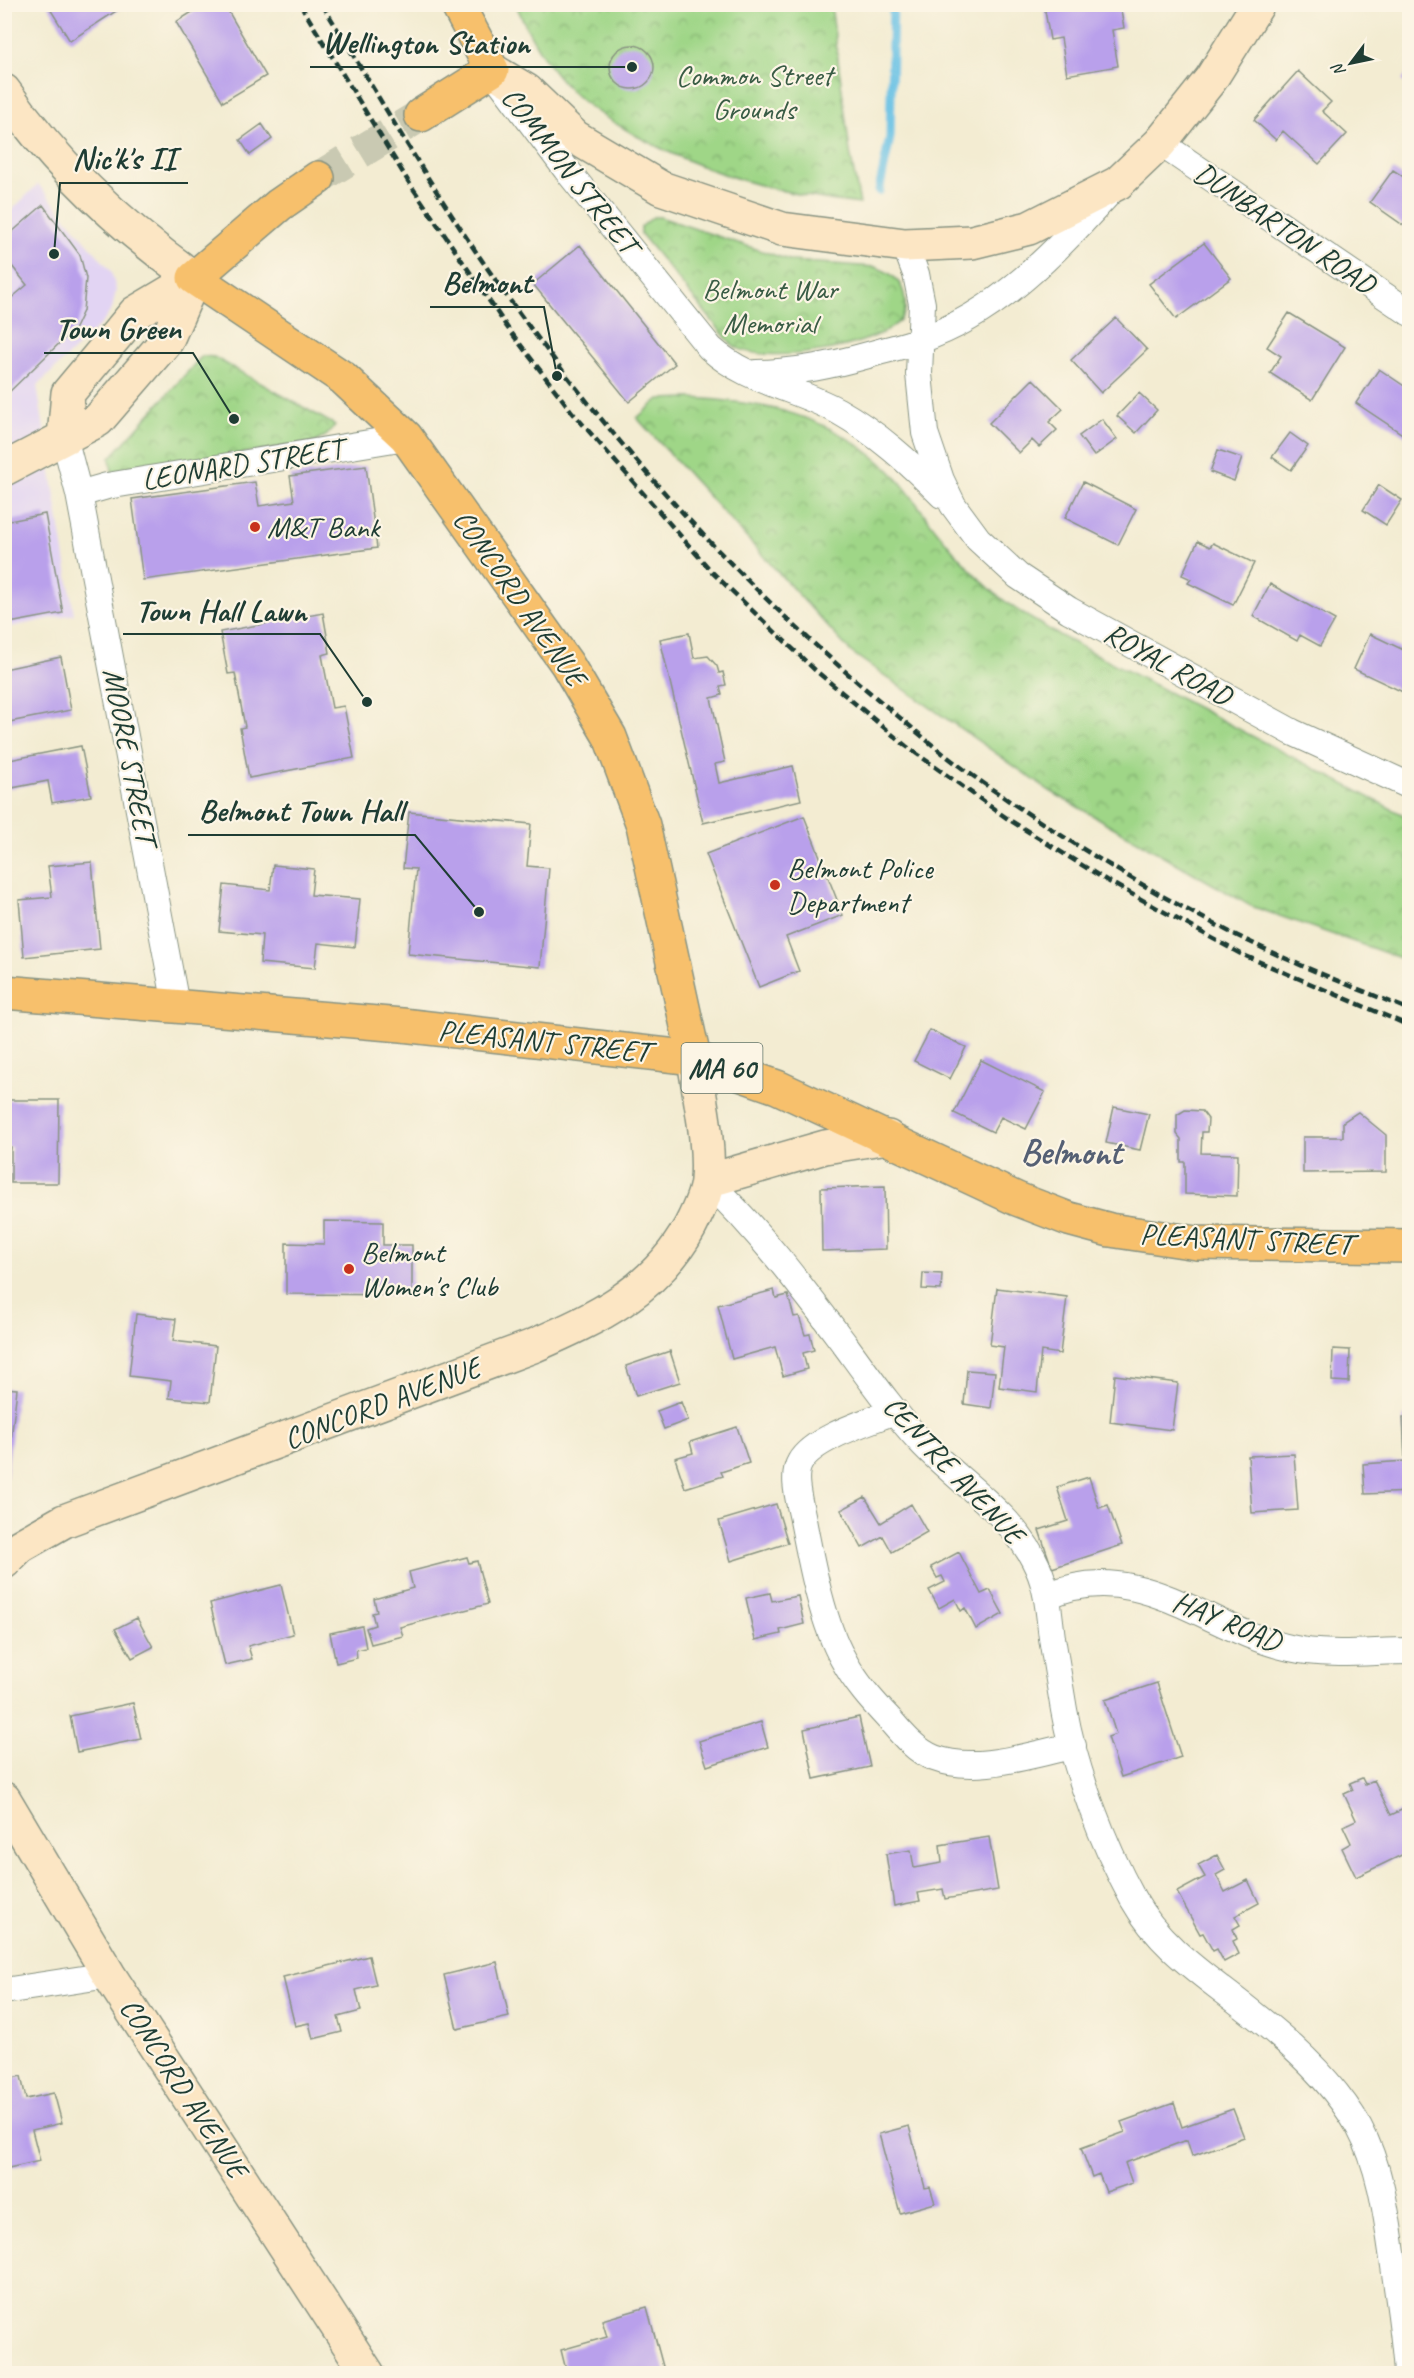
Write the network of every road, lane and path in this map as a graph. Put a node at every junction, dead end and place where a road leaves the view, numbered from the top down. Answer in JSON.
{"nodes":[{"id":1,"x":457,"y":4,"type":"edge"},
{"id":2,"x":479,"y":4,"type":"edge"},
{"id":3,"x":1258,"y":4,"type":"edge"},
{"id":4,"x":492,"y":70,"type":"junction"},
{"id":5,"x":4,"y":91,"type":"edge"},
{"id":6,"x":421,"y":115,"type":"tunnel mouth"},
{"id":7,"x":1160,"y":143,"type":"junction"},
{"id":8,"x":318,"y":178,"type":"tunnel mouth"},
{"id":9,"x":1118,"y":183,"type":"junction"},
{"id":10,"x":905,"y":245,"type":"junction"},
{"id":11,"x":194,"y":278,"type":"junction"},
{"id":12,"x":1410,"y":313,"type":"edge"},
{"id":13,"x":922,"y":340,"type":"junction"},
{"id":14,"x":746,"y":373,"type":"junction"},
{"id":15,"x":406,"y":436,"type":"junction"},
{"id":16,"x":64,"y":437,"type":"junction"},
{"id":17,"x":4,"y":469,"type":"edge"},
{"id":18,"x":79,"y":494,"type":"junction"},
{"id":19,"x":953,"y":505,"type":"junction"},
{"id":20,"x":1410,"y":786,"type":"edge"},
{"id":21,"x":4,"y":992,"type":"edge"},
{"id":22,"x":176,"y":1005,"type":"junction"},
{"id":23,"x":693,"y":1058,"type":"junction"},
{"id":24,"x":888,"y":1137,"type":"junction"},
{"id":25,"x":707,"y":1181,"type":"junction"},
{"id":26,"x":1410,"y":1246,"type":"edge"},
{"id":27,"x":895,"y":1411,"type":"junction"},
{"id":28,"x":4,"y":1562,"type":"edge"},
{"id":29,"x":1047,"y":1596,"type":"junction"},
{"id":30,"x":1410,"y":1651,"type":"edge"},
{"id":31,"x":1073,"y":1746,"type":"junction"},
{"id":32,"x":4,"y":1799,"type":"edge"},
{"id":33,"x":109,"y":1975,"type":"junction"},
{"id":34,"x":4,"y":1991,"type":"edge"},
{"id":35,"x":368,"y":2373,"type":"edge"},
{"id":36,"x":1407,"y":2373,"type":"edge"}],
"edges":[{"from":1,"to":4,"type":"main road"},
{"from":2,"to":4,"type":"main road"},
{"from":3,"to":7,"type":"main road","name":"COMMON STREET"},
{"from":4,"to":6,"type":"main road"},
{"from":4,"to":10,"type":"main road","name":"COMMON STREET"},
{"from":4,"to":14,"type":"street","name":"COMMON STREET"},
{"from":5,"to":11,"type":"main road"},
{"from":7,"to":9,"type":"main road","name":"COMMON STREET"},
{"from":7,"to":12,"type":"street","name":"DUNBARTON ROAD"},
{"from":8,"to":11,"type":"main road"},
{"from":9,"to":10,"type":"main road","name":"COMMON STREET"},
{"from":9,"to":13,"type":"street","name":"COMMON STREET"},
{"from":10,"to":13,"type":"street","name":"ROYAL ROAD"},
{"from":11,"to":15,"type":"main road","name":"CONCORD AVENUE"},
{"from":11,"to":16,"type":"main road"},
{"from":13,"to":14,"type":"street","name":"COMMON STREET"},
{"from":13,"to":19,"type":"street","name":"ROYAL ROAD"},
{"from":14,"to":19,"type":"street","name":"ROYAL ROAD"},
{"from":15,"to":18,"type":"street","name":"LEONARD STREET"},
{"from":15,"to":23,"type":"main road","name":"CONCORD AVENUE"},
{"from":16,"to":17,"type":"main road"},
{"from":16,"to":18,"type":"street","name":"MOORE STREET"},
{"from":18,"to":22,"type":"street","name":"MOORE STREET"},
{"from":19,"to":20,"type":"street","name":"ROYAL ROAD"},
{"from":21,"to":22,"type":"main road","name":"PLEASANT STREET","number":"MA 60"},
{"from":22,"to":23,"type":"main road","name":"PLEASANT STREET","number":"MA 60"},
{"from":23,"to":24,"type":"main road","name":"PLEASANT STREET","number":"MA 60"},
{"from":23,"to":25,"type":"main road","name":"CONCORD AVENUE"},
{"from":24,"to":25,"type":"main road"},
{"from":24,"to":26,"type":"main road","name":"PLEASANT STREET","number":"MA 60"},
{"from":25,"to":27,"type":"street","name":"CENTRE AVENUE"},
{"from":25,"to":28,"type":"main road","name":"CONCORD AVENUE"},
{"from":27,"to":29,"type":"street","name":"CENTRE AVENUE"},
{"from":27,"to":31,"type":"street"},
{"from":29,"to":30,"type":"street","name":"HAY ROAD"},
{"from":29,"to":31,"type":"street","name":"CENTRE AVENUE"},
{"from":31,"to":36,"type":"street","name":"CENTRE AVENUE"},
{"from":32,"to":33,"type":"main road","name":"CONCORD AVENUE"},
{"from":33,"to":34,"type":"street"},
{"from":33,"to":35,"type":"main road","name":"CONCORD AVENUE"}]}
